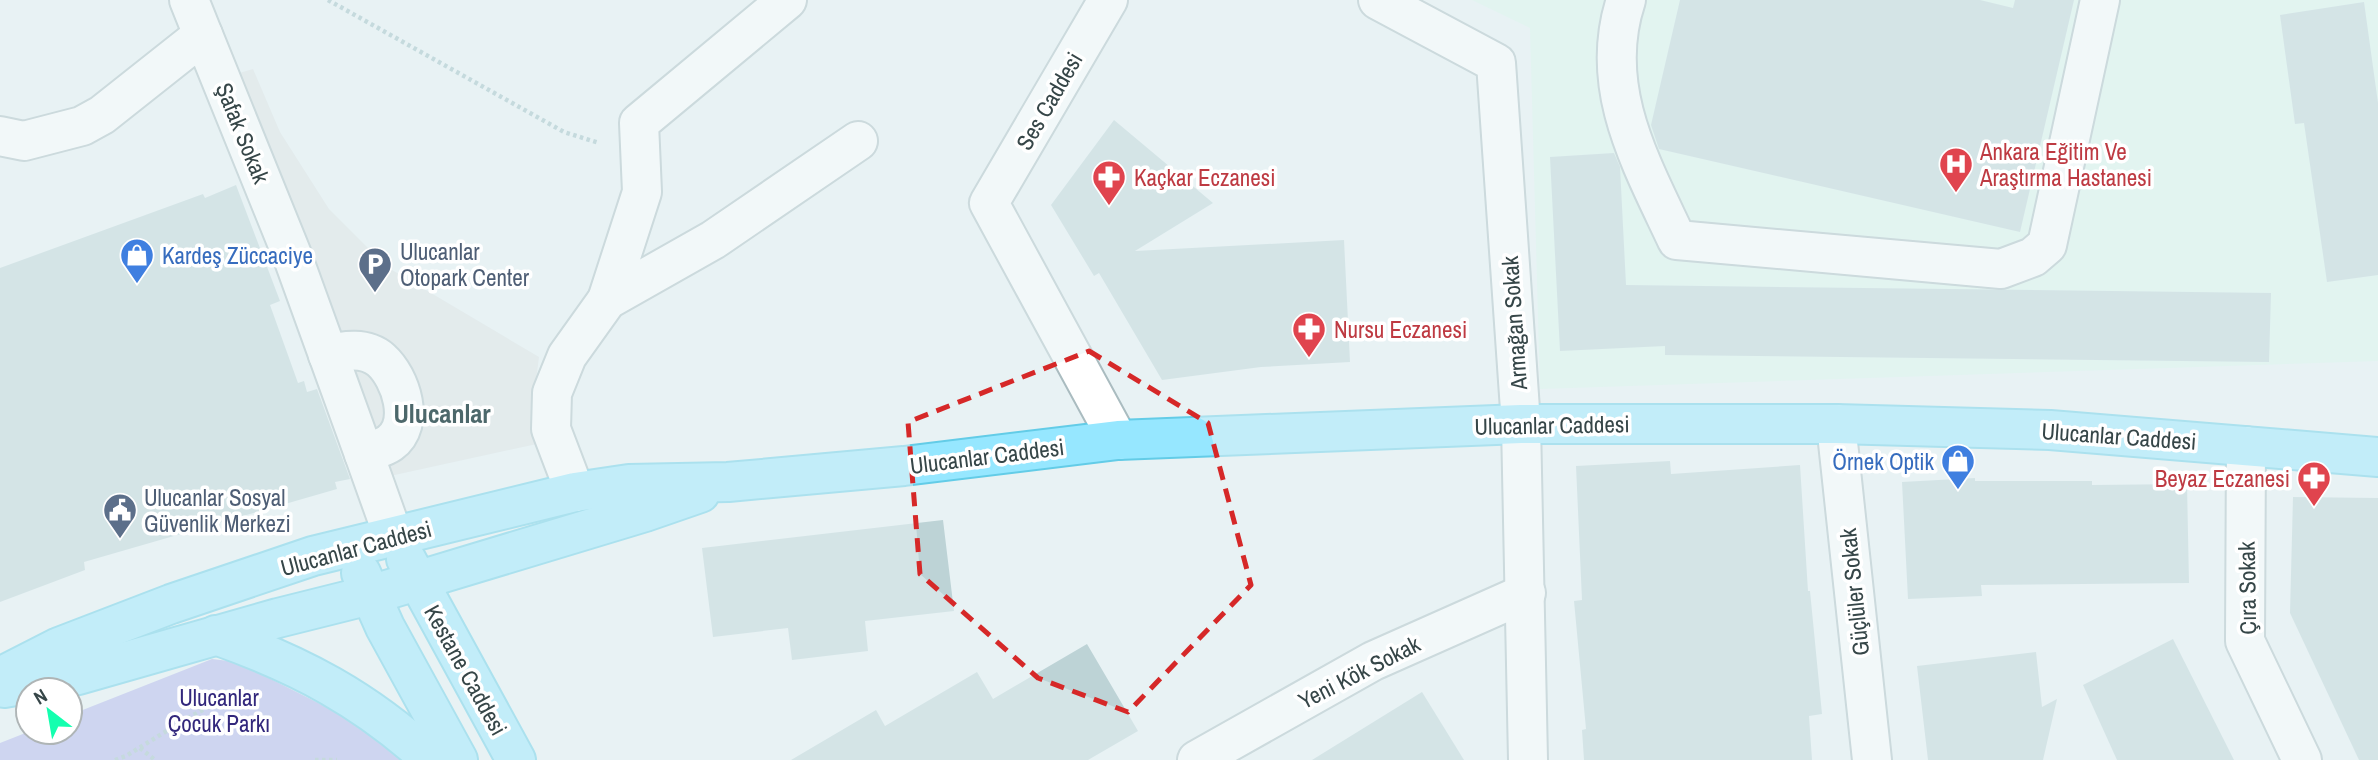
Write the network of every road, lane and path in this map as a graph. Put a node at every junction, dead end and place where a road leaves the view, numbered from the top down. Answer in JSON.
{"nodes":[{"id":1,"x":189,"y":0,"type":"edge"},
{"id":2,"x":328,"y":0,"type":"edge"},
{"id":3,"x":787,"y":0,"type":"edge"},
{"id":4,"x":1108,"y":0,"type":"edge"},
{"id":5,"x":1378,"y":0,"type":"edge"},
{"id":6,"x":1626,"y":0,"type":"edge"},
{"id":7,"x":2100,"y":0,"type":"edge"},
{"id":8,"x":203,"y":35,"type":"junction"},
{"id":9,"x":0,"y":136,"type":"edge"},
{"id":10,"x":859,"y":141,"type":"dead end"},
{"id":11,"x":640,"y":157,"type":"junction"},
{"id":12,"x":607,"y":300,"type":"junction"},
{"id":13,"x":328,"y":355,"type":"junction"},
{"id":14,"x":1521,"y":424,"type":"junction"},
{"id":15,"x":1836,"y":424,"type":"junction"},
{"id":16,"x":1118,"y":440,"type":"junction"},
{"id":17,"x":2246,"y":446,"type":"junction"},
{"id":18,"x":364,"y":454,"type":"junction"},
{"id":19,"x":2378,"y":457,"type":"edge"},
{"id":20,"x":728,"y":482,"type":"junction"},
{"id":21,"x":575,"y":492,"type":"junction"},
{"id":22,"x":394,"y":538,"type":"junction"},
{"id":23,"x":350,"y":548,"type":"junction"},
{"id":24,"x":417,"y":580,"type":"junction"},
{"id":25,"x":1526,"y":593,"type":"junction"},
{"id":26,"x":370,"y":595,"type":"junction"},
{"id":27,"x":216,"y":635,"type":"junction"},
{"id":28,"x":285,"y":661,"type":"junction"},
{"id":29,"x":0,"y":677,"type":"edge"},
{"id":30,"x":0,"y":688,"type":"edge"},
{"id":31,"x":139,"y":748,"type":"junction"},
{"id":32,"x":115,"y":760,"type":"edge"},
{"id":33,"x":155,"y":760,"type":"edge"},
{"id":34,"x":315,"y":760,"type":"edge"},
{"id":35,"x":337,"y":760,"type":"edge"},
{"id":36,"x":430,"y":760,"type":"edge"},
{"id":37,"x":458,"y":760,"type":"edge"},
{"id":38,"x":516,"y":760,"type":"edge"},
{"id":39,"x":1197,"y":760,"type":"edge"},
{"id":40,"x":1528,"y":760,"type":"edge"},
{"id":41,"x":1872,"y":760,"type":"edge"},
{"id":42,"x":2302,"y":760,"type":"edge"}],
"edges":[{"from":1,"to":8,"type":"street","name":"Şafak Sokak"},
{"from":2,"to":11,"type":"path"},
{"from":3,"to":11,"type":"street"},
{"from":4,"to":16,"type":"street","name":"Ses Caddesi"},
{"from":5,"to":14,"type":"street","name":"Armağan Sokak"},
{"from":6,"to":7,"type":"street"},
{"from":8,"to":9,"type":"street"},
{"from":8,"to":13,"type":"street","name":"Şafak Sokak"},
{"from":10,"to":12,"type":"street"},
{"from":11,"to":12,"type":"street"},
{"from":12,"to":21,"type":"street"},
{"from":13,"to":18,"type":"street","name":"Şafak Sokak"},
{"from":13,"to":18,"type":"street"},
{"from":14,"to":15,"type":"main road","name":"Ulucanlar Caddesi"},
{"from":14,"to":16,"type":"main road","name":"Ulucanlar Caddesi"},
{"from":14,"to":25,"type":"street","name":"Armağan Sokak"},
{"from":15,"to":17,"type":"main road","name":"Ulucanlar Caddesi"},
{"from":15,"to":41,"type":"street","name":"Güçlüler Sokak"},
{"from":16,"to":20,"type":"main road","name":"Ulucanlar Caddesi"},
{"from":17,"to":19,"type":"main road","name":"Ulucanlar Caddesi"},
{"from":17,"to":42,"type":"street","name":"Çıra Sokak"},
{"from":18,"to":22,"type":"street","name":"Şafak Sokak"},
{"from":20,"to":21,"type":"main road","name":"Ulucanlar Caddesi"},
{"from":20,"to":24,"type":"main road","name":"Ulucanlar Caddesi"},
{"from":21,"to":22,"type":"main road","name":"Ulucanlar Caddesi"},
{"from":22,"to":23,"type":"main road","name":"Ulucanlar Caddesi"},
{"from":22,"to":24,"type":"main road","name":"Kestane Caddesi"},
{"from":23,"to":26,"type":"main road"},
{"from":23,"to":29,"type":"main road","name":"Ulucanlar Caddesi"},
{"from":24,"to":26,"type":"main road","name":"Ulucanlar Caddesi"},
{"from":24,"to":38,"type":"main road","name":"Kestane Caddesi"},
{"from":25,"to":39,"type":"street","name":"Yeni Kök Sokak"},
{"from":25,"to":40,"type":"street","name":"Armağan Sokak"},
{"from":26,"to":27,"type":"main road","name":"Ulucanlar Caddesi"},
{"from":26,"to":37,"type":"main road"},
{"from":27,"to":28,"type":"main road"},
{"from":27,"to":30,"type":"main road","name":"Ulucanlar Caddesi"},
{"from":28,"to":31,"type":"path"},
{"from":28,"to":36,"type":"main road"},
{"from":31,"to":32,"type":"path"},
{"from":31,"to":33,"type":"path"},
{"from":34,"to":35,"type":"path"}]}
